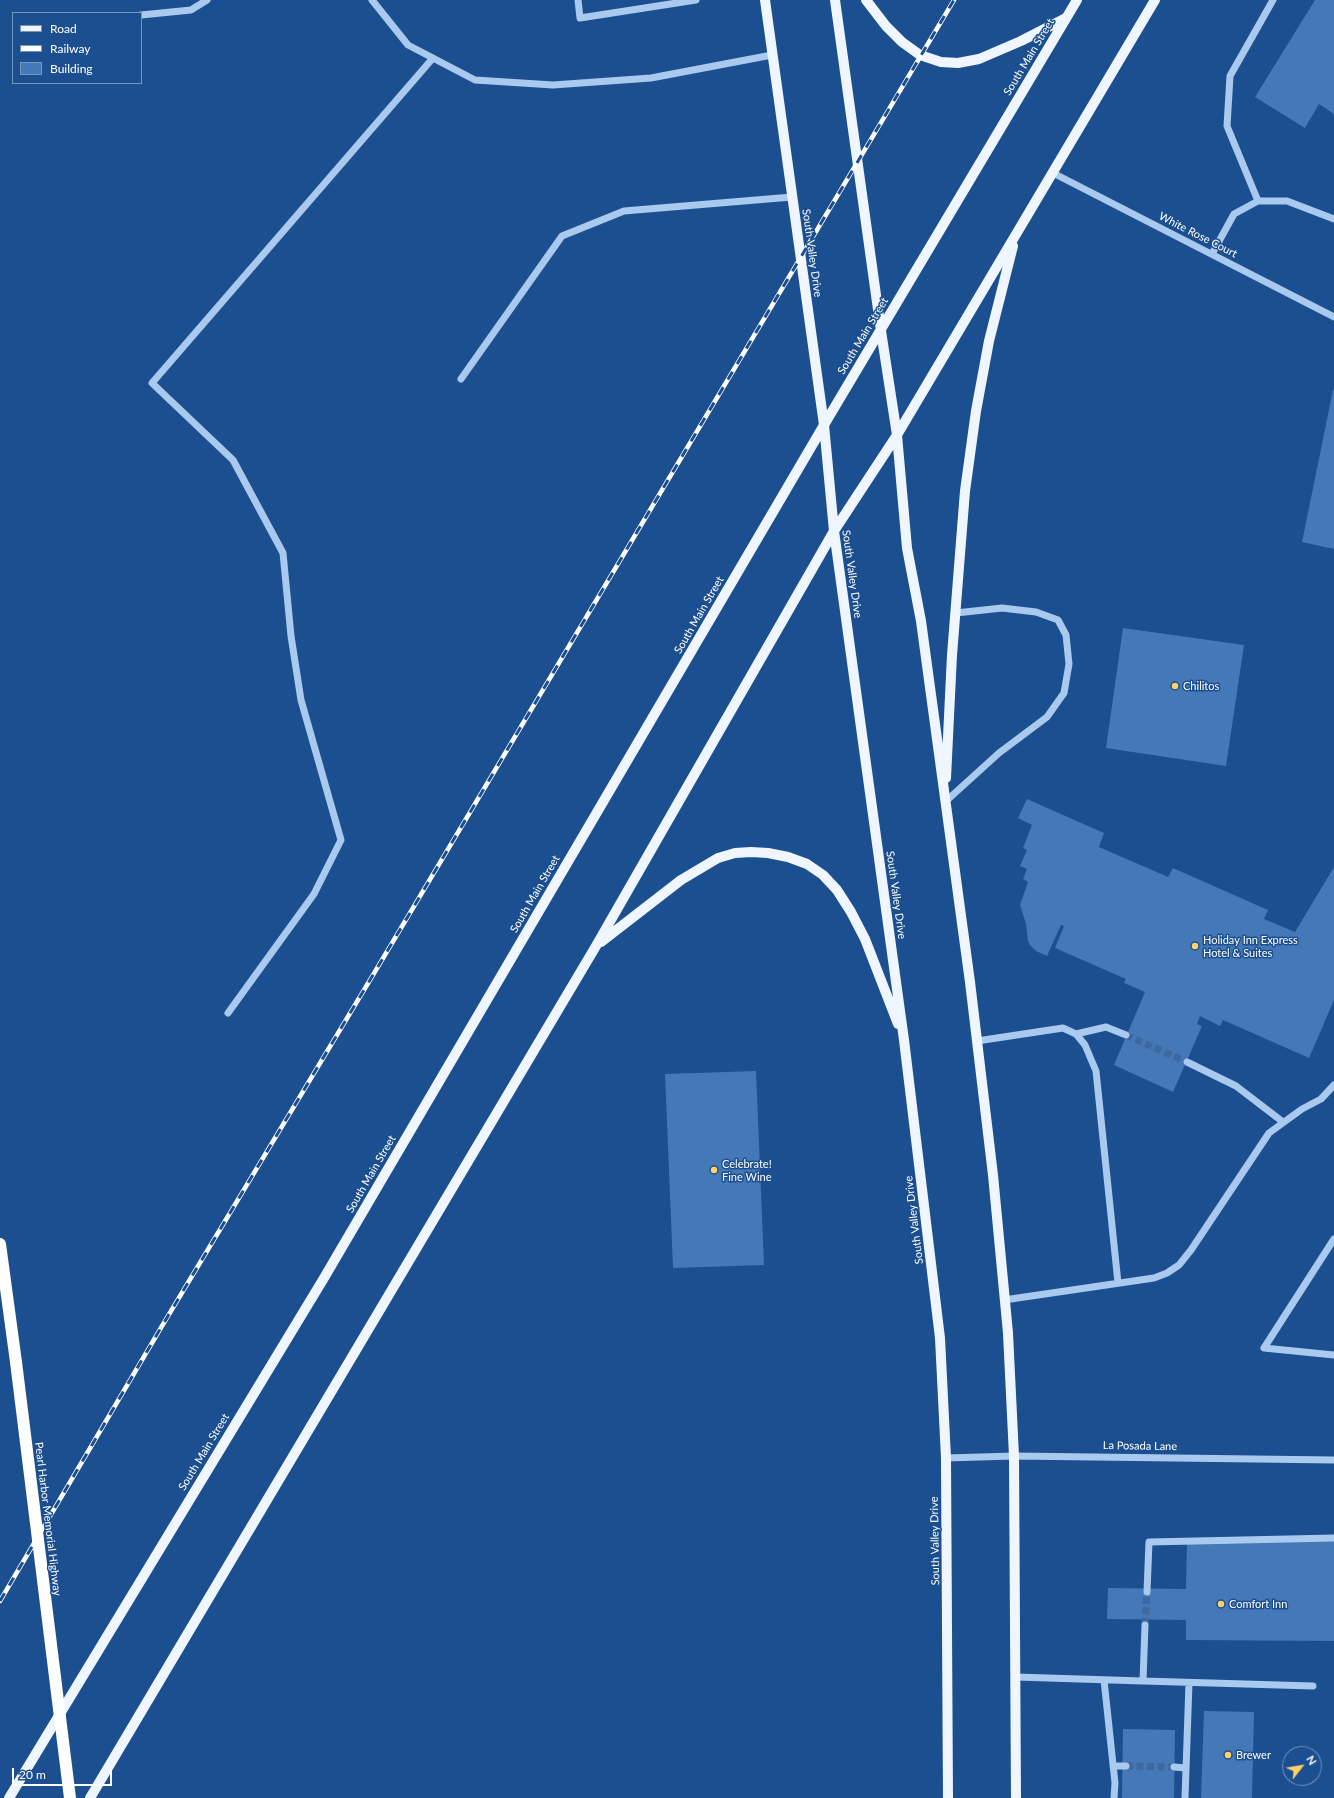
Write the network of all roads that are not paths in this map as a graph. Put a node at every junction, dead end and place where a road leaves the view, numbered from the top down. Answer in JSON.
{"nodes":[{"id":1,"x":207,"y":0,"type":"edge"},
{"id":2,"x":372,"y":0,"type":"edge"},
{"id":3,"x":578,"y":0,"type":"edge"},
{"id":4,"x":696,"y":0,"type":"edge"},
{"id":5,"x":764,"y":0,"type":"edge"},
{"id":6,"x":835,"y":0,"type":"edge"},
{"id":7,"x":866,"y":0,"type":"edge"},
{"id":8,"x":1077,"y":0,"type":"edge"},
{"id":9,"x":1155,"y":0,"type":"edge"},
{"id":10,"x":1274,"y":0,"type":"edge"},
{"id":11,"x":142,"y":15,"type":"edge"},
{"id":12,"x":1066,"y":18,"type":"junction"},
{"id":13,"x":772,"y":55,"type":"junction"},
{"id":14,"x":433,"y":58,"type":"junction"},
{"id":15,"x":1053,"y":173,"type":"junction"},
{"id":16,"x":792,"y":197,"type":"junction"},
{"id":17,"x":1258,"y":201,"type":"junction"},
{"id":18,"x":1334,"y":219,"type":"edge"},
{"id":19,"x":1016,"y":234,"type":"junction"},
{"id":20,"x":1212,"y":254,"type":"junction"},
{"id":21,"x":1334,"y":317,"type":"edge"},
{"id":22,"x":881,"y":330,"type":"junction"},
{"id":23,"x":461,"y":379,"type":"dead end"},
{"id":24,"x":824,"y":425,"type":"junction"},
{"id":25,"x":897,"y":434,"type":"junction"},
{"id":26,"x":834,"y":531,"type":"junction"},
{"id":27,"x":956,"y":613,"type":"junction"},
{"id":28,"x":945,"y":802,"type":"junction"},
{"id":29,"x":596,"y":946,"type":"junction"},
{"id":30,"x":228,"y":1013,"type":"dead end"},
{"id":31,"x":1076,"y":1034,"type":"junction"},
{"id":32,"x":1126,"y":1035,"type":"tunnel mouth"},
{"id":33,"x":904,"y":1040,"type":"junction"},
{"id":34,"x":977,"y":1041,"type":"junction"},
{"id":35,"x":1186,"y":1062,"type":"tunnel mouth"},
{"id":36,"x":1334,"y":1085,"type":"edge"},
{"id":37,"x":1283,"y":1122,"type":"junction"},
{"id":38,"x":1334,"y":1239,"type":"edge"},
{"id":39,"x":0,"y":1244,"type":"edge"},
{"id":40,"x":1118,"y":1283,"type":"junction"},
{"id":41,"x":1004,"y":1300,"type":"junction"},
{"id":42,"x":1334,"y":1355,"type":"edge"},
{"id":43,"x":1014,"y":1456,"type":"junction"},
{"id":44,"x":946,"y":1458,"type":"junction"},
{"id":45,"x":1334,"y":1460,"type":"edge"},
{"id":46,"x":1334,"y":1538,"type":"edge"},
{"id":47,"x":1147,"y":1592,"type":"tunnel mouth"},
{"id":48,"x":1146,"y":1625,"type":"tunnel mouth"},
{"id":49,"x":1016,"y":1677,"type":"junction"},
{"id":50,"x":1104,"y":1680,"type":"junction"},
{"id":51,"x":1143,"y":1681,"type":"junction"},
{"id":52,"x":1189,"y":1683,"type":"junction"},
{"id":53,"x":1313,"y":1686,"type":"dead end"},
{"id":54,"x":1112,"y":1766,"type":"junction"},
{"id":55,"x":1126,"y":1766,"type":"tunnel mouth"},
{"id":56,"x":1174,"y":1767,"type":"tunnel mouth"},
{"id":57,"x":1186,"y":1768,"type":"junction"},
{"id":58,"x":9,"y":1798,"type":"edge"},
{"id":59,"x":70,"y":1798,"type":"edge"},
{"id":60,"x":90,"y":1798,"type":"edge"},
{"id":61,"x":948,"y":1798,"type":"edge"},
{"id":62,"x":1016,"y":1798,"type":"edge"},
{"id":63,"x":1114,"y":1798,"type":"edge"},
{"id":64,"x":1185,"y":1798,"type":"edge"}],
"edges":[{"from":1,"to":11,"type":"street"},
{"from":2,"to":14,"type":"street"},
{"from":3,"to":4,"type":"street"},
{"from":5,"to":13,"type":"main road","name":"South Valley Drive"},
{"from":6,"to":22,"type":"main road"},
{"from":7,"to":12,"type":"main road"},
{"from":8,"to":12,"type":"main road","name":"South Main Street"},
{"from":9,"to":15,"type":"main road"},
{"from":10,"to":17,"type":"street"},
{"from":12,"to":22,"type":"main road","name":"South Main Street"},
{"from":13,"to":14,"type":"street"},
{"from":13,"to":16,"type":"main road","name":"South Valley Drive"},
{"from":14,"to":30,"type":"street"},
{"from":15,"to":19,"type":"main road"},
{"from":15,"to":20,"type":"street","name":"White Rose Court"},
{"from":16,"to":23,"type":"street"},
{"from":16,"to":24,"type":"main road","name":"South Valley Drive"},
{"from":17,"to":18,"type":"street"},
{"from":17,"to":20,"type":"street"},
{"from":19,"to":25,"type":"main road"},
{"from":19,"to":27,"type":"main road"},
{"from":20,"to":21,"type":"street","name":"White Rose Court"},
{"from":22,"to":24,"type":"main road","name":"South Main Street"},
{"from":22,"to":25,"type":"main road"},
{"from":24,"to":26,"type":"main road","name":"South Valley Drive"},
{"from":24,"to":58,"type":"main road","name":"South Main Street"},
{"from":25,"to":26,"type":"main road"},
{"from":25,"to":28,"type":"main road"},
{"from":26,"to":29,"type":"main road"},
{"from":26,"to":33,"type":"main road","name":"South Valley Drive"},
{"from":27,"to":28,"type":"main road"},
{"from":27,"to":28,"type":"street"},
{"from":28,"to":34,"type":"main road"},
{"from":29,"to":33,"type":"main road"},
{"from":29,"to":60,"type":"main road"},
{"from":31,"to":32,"type":"street"},
{"from":31,"to":34,"type":"street"},
{"from":31,"to":40,"type":"street"},
{"from":33,"to":44,"type":"main road","name":"South Valley Drive"},
{"from":34,"to":41,"type":"main road"},
{"from":35,"to":37,"type":"street"},
{"from":36,"to":37,"type":"street"},
{"from":37,"to":40,"type":"street"},
{"from":38,"to":42,"type":"street"},
{"from":39,"to":59,"type":"highway","name":"Pearl Harbor Memorial Highway","bridge":true},
{"from":40,"to":41,"type":"street"},
{"from":41,"to":43,"type":"main road"},
{"from":43,"to":44,"type":"street","name":"La Posada Lane"},
{"from":43,"to":45,"type":"street","name":"La Posada Lane"},
{"from":43,"to":49,"type":"main road"},
{"from":44,"to":61,"type":"main road","name":"South Valley Drive"},
{"from":46,"to":47,"type":"street"},
{"from":48,"to":51,"type":"street"},
{"from":49,"to":50,"type":"street"},
{"from":49,"to":62,"type":"main road"},
{"from":50,"to":51,"type":"street"},
{"from":50,"to":54,"type":"street"},
{"from":51,"to":52,"type":"street"},
{"from":52,"to":53,"type":"street"},
{"from":52,"to":57,"type":"street"},
{"from":54,"to":55,"type":"street"},
{"from":54,"to":63,"type":"street"},
{"from":56,"to":57,"type":"street"},
{"from":57,"to":64,"type":"street"}]}
